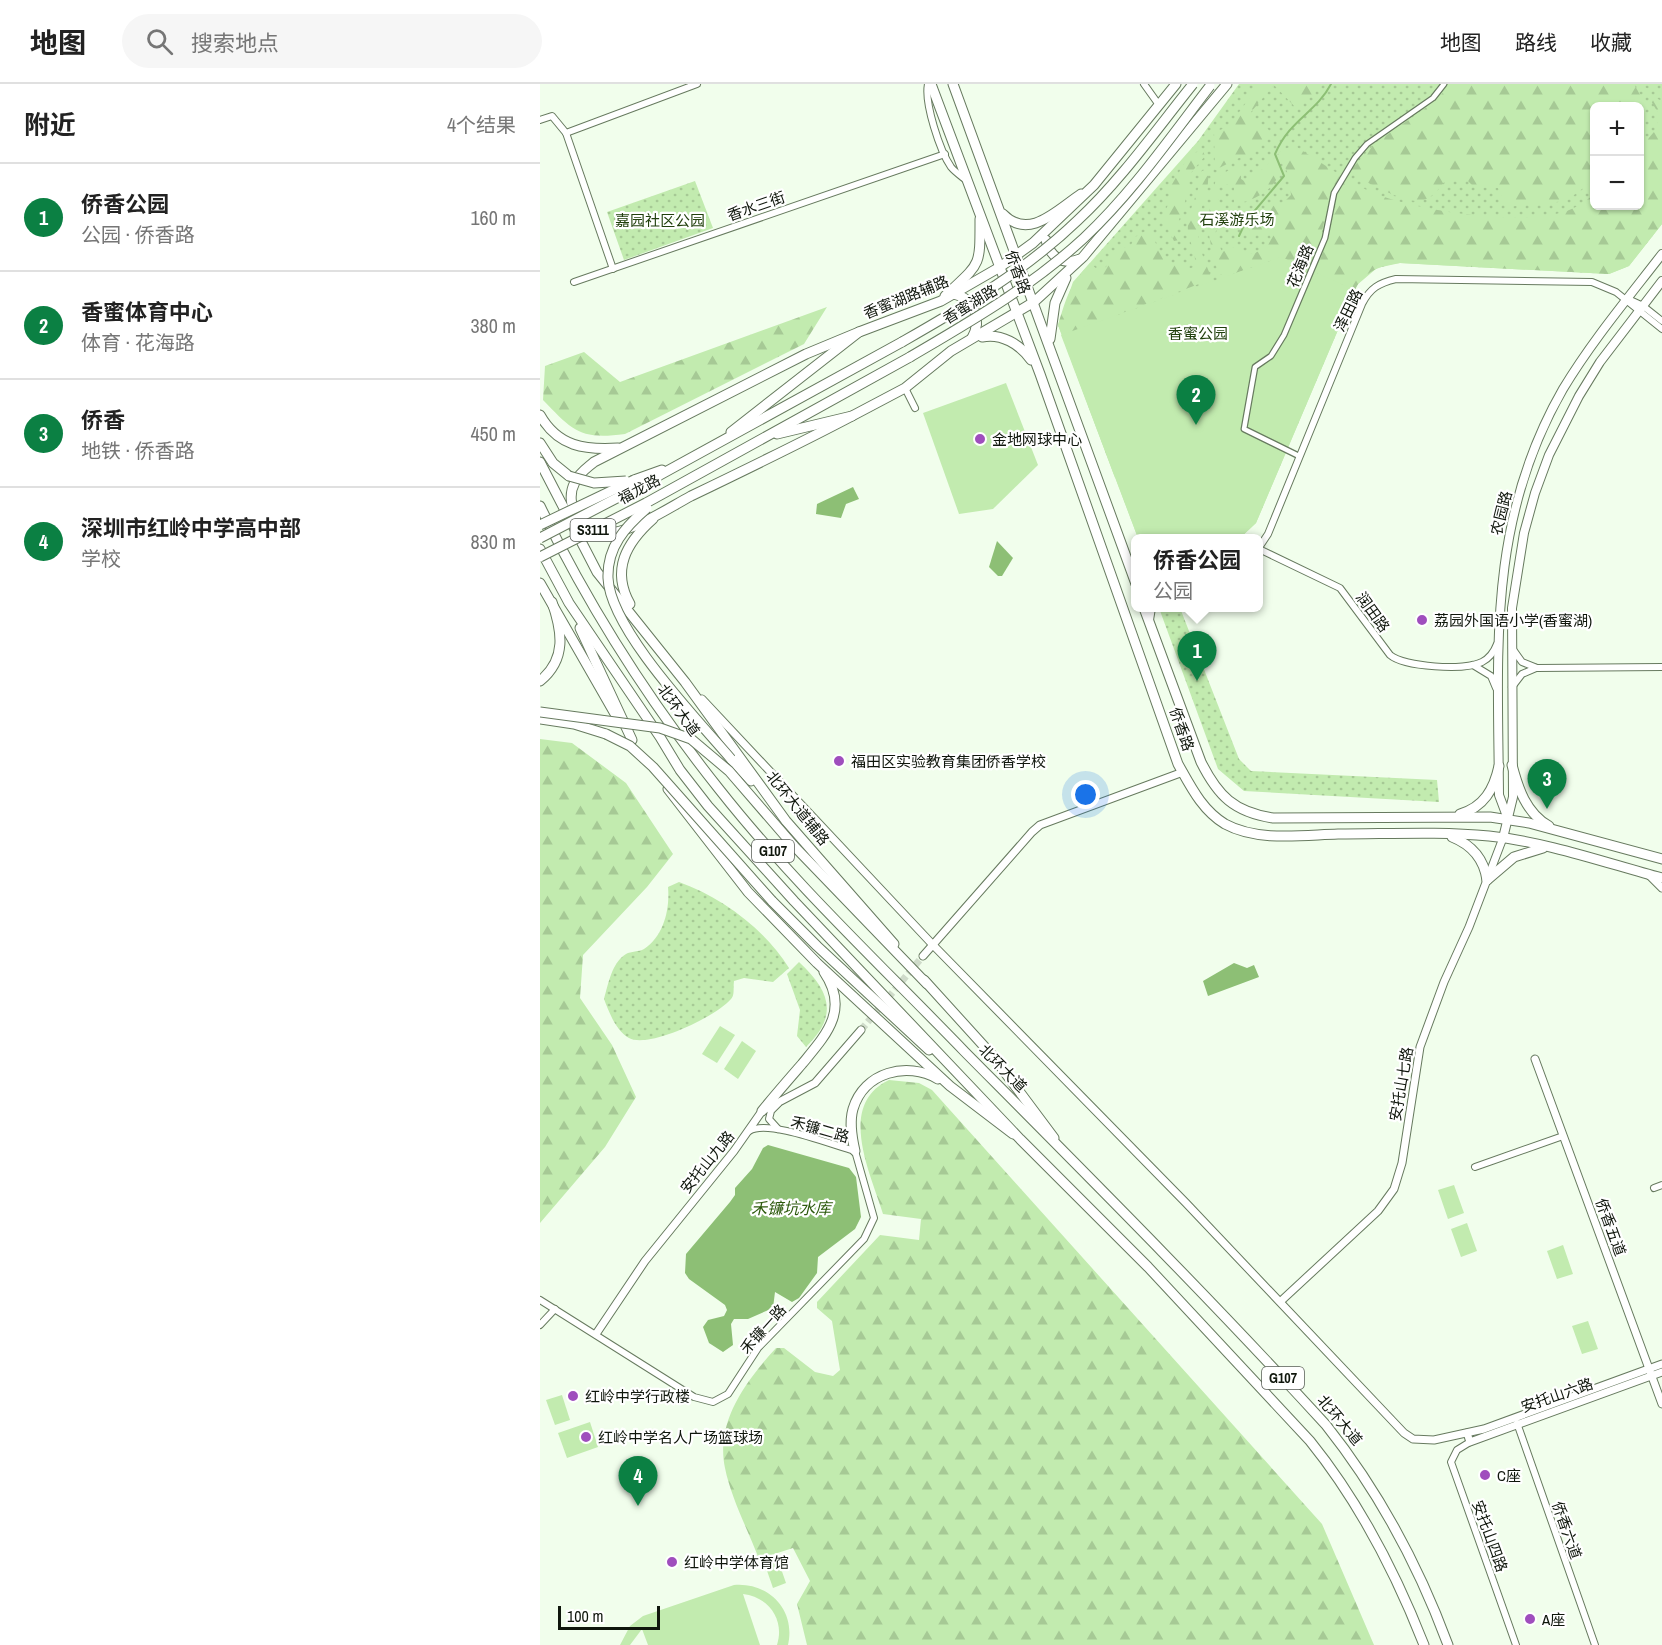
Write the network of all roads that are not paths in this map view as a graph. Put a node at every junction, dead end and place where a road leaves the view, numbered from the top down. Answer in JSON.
{"nodes":[{"id":1,"x":697,"y":84,"type":"edge"},
{"id":2,"x":930,"y":84,"type":"edge"},
{"id":3,"x":953,"y":84,"type":"edge"},
{"id":4,"x":1144,"y":84,"type":"edge"},
{"id":5,"x":1176,"y":84,"type":"edge"},
{"id":6,"x":1193,"y":84,"type":"edge"},
{"id":7,"x":1227,"y":84,"type":"edge"},
{"id":8,"x":1444,"y":84,"type":"edge"},
{"id":9,"x":1211,"y":85,"type":"edge"},
{"id":10,"x":1159,"y":105,"type":"junction"},
{"id":11,"x":540,"y":120,"type":"edge"},
{"id":12,"x":566,"y":133,"type":"junction"},
{"id":13,"x":945,"y":154,"type":"junction"},
{"id":14,"x":968,"y":181,"type":"junction"},
{"id":15,"x":1094,"y":185,"type":"junction"},
{"id":16,"x":999,"y":206,"type":"junction"},
{"id":17,"x":980,"y":210,"type":"junction"},
{"id":18,"x":1048,"y":231,"type":"junction"},
{"id":19,"x":1662,"y":254,"type":"edge"},
{"id":20,"x":1017,"y":255,"type":"junction"},
{"id":21,"x":1081,"y":260,"type":"junction"},
{"id":22,"x":1000,"y":267,"type":"junction"},
{"id":23,"x":613,"y":269,"type":"junction"},
{"id":24,"x":1662,"y":281,"type":"edge"},
{"id":25,"x":574,"y":282,"type":"dead end"},
{"id":26,"x":954,"y":294,"type":"junction"},
{"id":27,"x":1627,"y":299,"type":"junction"},
{"id":28,"x":1034,"y":302,"type":"junction"},
{"id":29,"x":936,"y":304,"type":"junction"},
{"id":30,"x":1641,"y":308,"type":"junction"},
{"id":31,"x":1017,"y":314,"type":"junction"},
{"id":32,"x":1662,"y":321,"type":"edge"},
{"id":33,"x":1662,"y":329,"type":"edge"},
{"id":34,"x":859,"y":332,"type":"junction"},
{"id":35,"x":971,"y":340,"type":"junction"},
{"id":36,"x":1051,"y":347,"type":"junction"},
{"id":37,"x":1040,"y":374,"type":"junction"},
{"id":38,"x":905,"y":388,"type":"junction"},
{"id":39,"x":915,"y":408,"type":"dead end"},
{"id":40,"x":540,"y":415,"type":"edge"},
{"id":41,"x":852,"y":416,"type":"junction"},
{"id":42,"x":763,"y":439,"type":"junction"},
{"id":43,"x":540,"y":443,"type":"edge"},
{"id":44,"x":620,"y":447,"type":"junction"},
{"id":45,"x":709,"y":447,"type":"junction"},
{"id":46,"x":1299,"y":456,"type":"junction"},
{"id":47,"x":540,"y":463,"type":"edge"},
{"id":48,"x":679,"y":465,"type":"joint"},
{"id":49,"x":688,"y":479,"type":"joint"},
{"id":50,"x":636,"y":484,"type":"junction"},
{"id":51,"x":540,"y":506,"type":"edge"},
{"id":52,"x":646,"y":506,"type":"junction"},
{"id":53,"x":662,"y":511,"type":"junction"},
{"id":54,"x":540,"y":525,"type":"edge"},
{"id":55,"x":540,"y":538,"type":"edge"},
{"id":56,"x":1263,"y":542,"type":"edge"},
{"id":57,"x":540,"y":549,"type":"edge"},
{"id":58,"x":1263,"y":551,"type":"edge"},
{"id":59,"x":540,"y":557,"type":"edge"},
{"id":60,"x":1131,"y":571,"type":"edge"},
{"id":61,"x":540,"y":583,"type":"edge"},
{"id":62,"x":1131,"y":584,"type":"edge"},
{"id":63,"x":1118,"y":591,"type":"junction"},
{"id":64,"x":552,"y":602,"type":"junction"},
{"id":65,"x":569,"y":603,"type":"junction"},
{"id":66,"x":1131,"y":612,"type":"edge"},
{"id":67,"x":1145,"y":612,"type":"edge"},
{"id":68,"x":1152,"y":612,"type":"edge"},
{"id":69,"x":1126,"y":613,"type":"junction"},
{"id":70,"x":1151,"y":627,"type":"junction"},
{"id":71,"x":647,"y":634,"type":"junction"},
{"id":72,"x":1498,"y":640,"type":"junction"},
{"id":73,"x":1511,"y":645,"type":"junction"},
{"id":74,"x":1472,"y":665,"type":"junction"},
{"id":75,"x":1537,"y":668,"type":"junction"},
{"id":76,"x":1662,"y":668,"type":"edge"},
{"id":77,"x":540,"y":681,"type":"edge"},
{"id":78,"x":685,"y":682,"type":"junction"},
{"id":79,"x":1512,"y":688,"type":"junction"},
{"id":80,"x":1499,"y":696,"type":"junction"},
{"id":81,"x":540,"y":712,"type":"edge"},
{"id":82,"x":540,"y":719,"type":"edge"},
{"id":83,"x":632,"y":740,"type":"junction"},
{"id":84,"x":1512,"y":765,"type":"junction"},
{"id":85,"x":1499,"y":766,"type":"junction"},
{"id":86,"x":1183,"y":772,"type":"junction"},
{"id":87,"x":1453,"y":817,"type":"junction"},
{"id":88,"x":1508,"y":819,"type":"junction"},
{"id":89,"x":786,"y":821,"type":"junction"},
{"id":90,"x":1559,"y":831,"type":"junction"},
{"id":91,"x":1448,"y":835,"type":"junction"},
{"id":92,"x":1503,"y":838,"type":"junction"},
{"id":93,"x":1548,"y":848,"type":"junction"},
{"id":94,"x":1662,"y":859,"type":"edge"},
{"id":95,"x":1648,"y":874,"type":"junction"},
{"id":96,"x":1662,"y":878,"type":"edge"},
{"id":97,"x":1487,"y":880,"type":"junction"},
{"id":98,"x":1662,"y":888,"type":"edge"},
{"id":99,"x":933,"y":945,"type":"junction"},
{"id":100,"x":923,"y":957,"type":"tunnel mouth"},
{"id":101,"x":817,"y":963,"type":"junction"},
{"id":102,"x":927,"y":984,"type":"junction"},
{"id":103,"x":861,"y":1030,"type":"tunnel mouth"},
{"id":104,"x":1535,"y":1059,"type":"dead end"},
{"id":105,"x":962,"y":1078,"type":"junction"},
{"id":106,"x":950,"y":1086,"type":"junction"},
{"id":107,"x":780,"y":1102,"type":"junction"},
{"id":108,"x":762,"y":1111,"type":"junction"},
{"id":109,"x":778,"y":1130,"type":"junction"},
{"id":110,"x":748,"y":1132,"type":"junction"},
{"id":111,"x":1563,"y":1136,"type":"junction"},
{"id":112,"x":1020,"y":1138,"type":"junction"},
{"id":113,"x":1063,"y":1151,"type":"junction"},
{"id":114,"x":855,"y":1152,"type":"junction"},
{"id":115,"x":1475,"y":1167,"type":"dead end"},
{"id":116,"x":1662,"y":1185,"type":"edge"},
{"id":117,"x":1654,"y":1188,"type":"dead end"},
{"id":118,"x":540,"y":1300,"type":"edge"},
{"id":119,"x":1281,"y":1301,"type":"junction"},
{"id":120,"x":555,"y":1309,"type":"junction"},
{"id":121,"x":540,"y":1325,"type":"edge"},
{"id":122,"x":596,"y":1334,"type":"junction"},
{"id":123,"x":1662,"y":1364,"type":"edge"},
{"id":124,"x":1650,"y":1372,"type":"junction"},
{"id":125,"x":1662,"y":1372,"type":"edge"},
{"id":126,"x":1662,"y":1404,"type":"edge"},
{"id":127,"x":1517,"y":1424,"type":"junction"},
{"id":128,"x":1404,"y":1433,"type":"joint"},
{"id":129,"x":1467,"y":1433,"type":"junction"},
{"id":130,"x":1470,"y":1442,"type":"junction"},
{"id":131,"x":1424,"y":1645,"type":"edge"},
{"id":132,"x":1448,"y":1645,"type":"edge"},
{"id":133,"x":1516,"y":1645,"type":"edge"},
{"id":134,"x":1595,"y":1645,"type":"edge"}],
"edges":[{"from":1,"to":12,"type":"street"},
{"from":2,"to":13,"type":"street","name":"侨香路"},
{"from":2,"to":14,"type":"main road","name":"侨香路"},
{"from":3,"to":16,"type":"main road","name":"侨香路"},
{"from":4,"to":10,"type":"street"},
{"from":5,"to":10,"type":"main road","name":"香蜜湖路辅路"},
{"from":6,"to":45,"type":"main road","name":"香蜜湖路","bridge":true},
{"from":7,"to":21,"type":"main road"},
{"from":8,"to":46,"type":"street","name":"花海路"},
{"from":9,"to":42,"type":"main road","name":"香蜜湖路","bridge":true},
{"from":10,"to":15,"type":"main road","name":"香蜜湖路辅路"},
{"from":11,"to":12,"type":"street"},
{"from":12,"to":23,"type":"street"},
{"from":13,"to":14,"type":"street","name":"侨香路"},
{"from":13,"to":23,"type":"street","name":"香水三街"},
{"from":14,"to":17,"type":"main road","name":"侨香路"},
{"from":15,"to":16,"type":"main road"},
{"from":15,"to":18,"type":"main road","name":"香蜜湖路辅路"},
{"from":16,"to":20,"type":"main road","name":"侨香路"},
{"from":17,"to":22,"type":"main road","name":"侨香路"},
{"from":17,"to":29,"type":"main road"},
{"from":18,"to":20,"type":"main road","name":"香蜜湖路辅路"},
{"from":18,"to":21,"type":"main road"},
{"from":19,"to":27,"type":"main road","name":"农园路"},
{"from":20,"to":22,"type":"main road","name":"香蜜湖路辅路"},
{"from":20,"to":28,"type":"main road","name":"侨香路"},
{"from":21,"to":28,"type":"main road"},
{"from":21,"to":36,"type":"main road"},
{"from":22,"to":26,"type":"main road","name":"香蜜湖路辅路"},
{"from":22,"to":31,"type":"main road","name":"侨香路"},
{"from":23,"to":25,"type":"street","name":"香水三街"},
{"from":24,"to":30,"type":"main road","name":"农园路"},
{"from":26,"to":29,"type":"main road","name":"香蜜湖路辅路"},
{"from":26,"to":35,"type":"main road"},
{"from":27,"to":30,"type":"street","name":"泽田路"},
{"from":27,"to":46,"type":"street","name":"泽田路"},
{"from":27,"to":72,"type":"main road","name":"农园路"},
{"from":28,"to":31,"type":"main road"},
{"from":28,"to":36,"type":"main road","name":"侨香路"},
{"from":29,"to":34,"type":"main road","name":"香蜜湖路辅路"},
{"from":30,"to":32,"type":"street","name":"泽田路"},
{"from":30,"to":33,"type":"street","name":"泽田路"},
{"from":30,"to":73,"type":"main road","name":"农园路"},
{"from":31,"to":35,"type":"main road"},
{"from":31,"to":37,"type":"main road","name":"侨香路"},
{"from":34,"to":44,"type":"main road"},
{"from":34,"to":45,"type":"main road","name":"香蜜湖路辅路"},
{"from":35,"to":37,"type":"main road"},
{"from":35,"to":38,"type":"main road"},
{"from":36,"to":60,"type":"main road","name":"侨香路"},
{"from":37,"to":63,"type":"main road","name":"侨香路"},
{"from":38,"to":39,"type":"street"},
{"from":38,"to":41,"type":"main road"},
{"from":40,"to":44,"type":"main road"},
{"from":41,"to":42,"type":"main road"},
{"from":41,"to":53,"type":"main road"},
{"from":42,"to":49,"type":"main road","name":"香蜜湖路"},
{"from":43,"to":50,"type":"main road","bridge":true},
{"from":44,"to":53,"type":"main road"},
{"from":45,"to":48,"type":"main road","name":"香蜜湖路"},
{"from":46,"to":56,"type":"street","name":"泽田路"},
{"from":47,"to":71,"type":"main road","name":"北环大道辅路"},
{"from":48,"to":50,"type":"main road","name":"福龙路"},
{"from":49,"to":52,"type":"main road","name":"福龙路"},
{"from":50,"to":54,"type":"main road","bridge":true},
{"from":50,"to":55,"type":"main road","name":"福龙路","number":"S3111","bridge":true},
{"from":51,"to":113,"type":"main road","name":"北环大道","number":"G107"},
{"from":52,"to":59,"type":"main road","name":"福龙路","number":"S3111","bridge":true},
{"from":52,"to":89,"type":"main road","bridge":true},
{"from":53,"to":71,"type":"main road"},
{"from":57,"to":65,"type":"main road","name":"北环大道","number":"G107"},
{"from":58,"to":74,"type":"street","name":"润田路"},
{"from":61,"to":64,"type":"main road"},
{"from":62,"to":63,"type":"main road"},
{"from":63,"to":69,"type":"main road","name":"侨香路"},
{"from":64,"to":77,"type":"main road"},
{"from":64,"to":83,"type":"main road"},
{"from":65,"to":83,"type":"main road"},
{"from":65,"to":105,"type":"main road","name":"北环大道","number":"G107"},
{"from":66,"to":69,"type":"main road"},
{"from":67,"to":70,"type":"main road","name":"侨香路"},
{"from":68,"to":70,"type":"street"},
{"from":69,"to":86,"type":"main road","name":"侨香路"},
{"from":70,"to":87,"type":"main road","name":"侨香路"},
{"from":71,"to":78,"type":"main road","name":"北环大道辅路"},
{"from":72,"to":74,"type":"street"},
{"from":72,"to":80,"type":"main road","name":"农园路"},
{"from":73,"to":75,"type":"street"},
{"from":73,"to":79,"type":"main road","name":"农园路"},
{"from":74,"to":80,"type":"street"},
{"from":75,"to":76,"type":"street"},
{"from":75,"to":79,"type":"street"},
{"from":78,"to":89,"type":"main road","name":"北环大道辅路"},
{"from":78,"to":99,"type":"street","name":"北环大道"},
{"from":79,"to":84,"type":"main road","name":"农园路"},
{"from":80,"to":85,"type":"main road","name":"农园路"},
{"from":81,"to":102,"type":"main road","bridge":true},
{"from":82,"to":105,"type":"main road","bridge":true},
{"from":83,"to":101,"type":"main road"},
{"from":84,"to":88,"type":"main road","name":"农园路"},
{"from":84,"to":90,"type":"main road"},
{"from":85,"to":87,"type":"main road"},
{"from":85,"to":88,"type":"main road","name":"农园路"},
{"from":86,"to":91,"type":"main road","name":"侨香路"},
{"from":86,"to":99,"type":"street"},
{"from":87,"to":88,"type":"main road","name":"侨香路"},
{"from":88,"to":90,"type":"main road","name":"侨香路"},
{"from":88,"to":92,"type":"main road","name":"农园路"},
{"from":89,"to":102,"type":"main road","name":"北环大道辅路"},
{"from":90,"to":94,"type":"main road","name":"侨香路"},
{"from":91,"to":92,"type":"main road","name":"侨香路"},
{"from":91,"to":97,"type":"main road"},
{"from":92,"to":93,"type":"main road","name":"侨香路"},
{"from":92,"to":97,"type":"street","name":"安托山七路"},
{"from":93,"to":95,"type":"main road","name":"侨香路"},
{"from":93,"to":97,"type":"main road"},
{"from":95,"to":96,"type":"main road","name":"侨香路"},
{"from":95,"to":98,"type":"street"},
{"from":97,"to":119,"type":"street","name":"安托山七路"},
{"from":99,"to":100,"type":"street"},
{"from":99,"to":119,"type":"street","name":"北环大道"},
{"from":101,"to":106,"type":"main road"},
{"from":101,"to":108,"type":"main road"},
{"from":102,"to":113,"type":"main road","name":"北环大道辅路"},
{"from":103,"to":107,"type":"street","name":"安托山九路"},
{"from":104,"to":111,"type":"street","name":"侨香五道"},
{"from":105,"to":112,"type":"main road","name":"北环大道","number":"G107"},
{"from":106,"to":112,"type":"main road"},
{"from":106,"to":114,"type":"main road"},
{"from":107,"to":108,"type":"street","name":"安托山九路"},
{"from":107,"to":109,"type":"street","name":"禾镰二路"},
{"from":108,"to":110,"type":"street","name":"安托山九路"},
{"from":109,"to":110,"type":"street","name":"禾镰二路"},
{"from":109,"to":114,"type":"street","name":"禾镰二路"},
{"from":110,"to":122,"type":"street","name":"安托山九路"},
{"from":111,"to":115,"type":"street"},
{"from":111,"to":124,"type":"street","name":"侨香五道"},
{"from":112,"to":131,"type":"main road","name":"北环大道","number":"G107"},
{"from":113,"to":132,"type":"main road","name":"北环大道","number":"G107"},
{"from":114,"to":122,"type":"street","name":"禾镰一路"},
{"from":116,"to":117,"type":"street"},
{"from":118,"to":120,"type":"street"},
{"from":119,"to":128,"type":"street","name":"北环大道"},
{"from":120,"to":121,"type":"street"},
{"from":120,"to":122,"type":"street"},
{"from":123,"to":124,"type":"street","name":"安托山六路"},
{"from":124,"to":125,"type":"street","name":"安托山六路"},
{"from":124,"to":126,"type":"street","name":"侨香五道"},
{"from":124,"to":127,"type":"street","name":"安托山六路"},
{"from":124,"to":129,"type":"street","name":"安托山六路"},
{"from":127,"to":130,"type":"street","name":"安托山六路"},
{"from":127,"to":134,"type":"street","name":"侨香六道"},
{"from":128,"to":129,"type":"street","name":"安托山六路"},
{"from":129,"to":130,"type":"street"},
{"from":130,"to":133,"type":"street","name":"安托山四路"}]}
